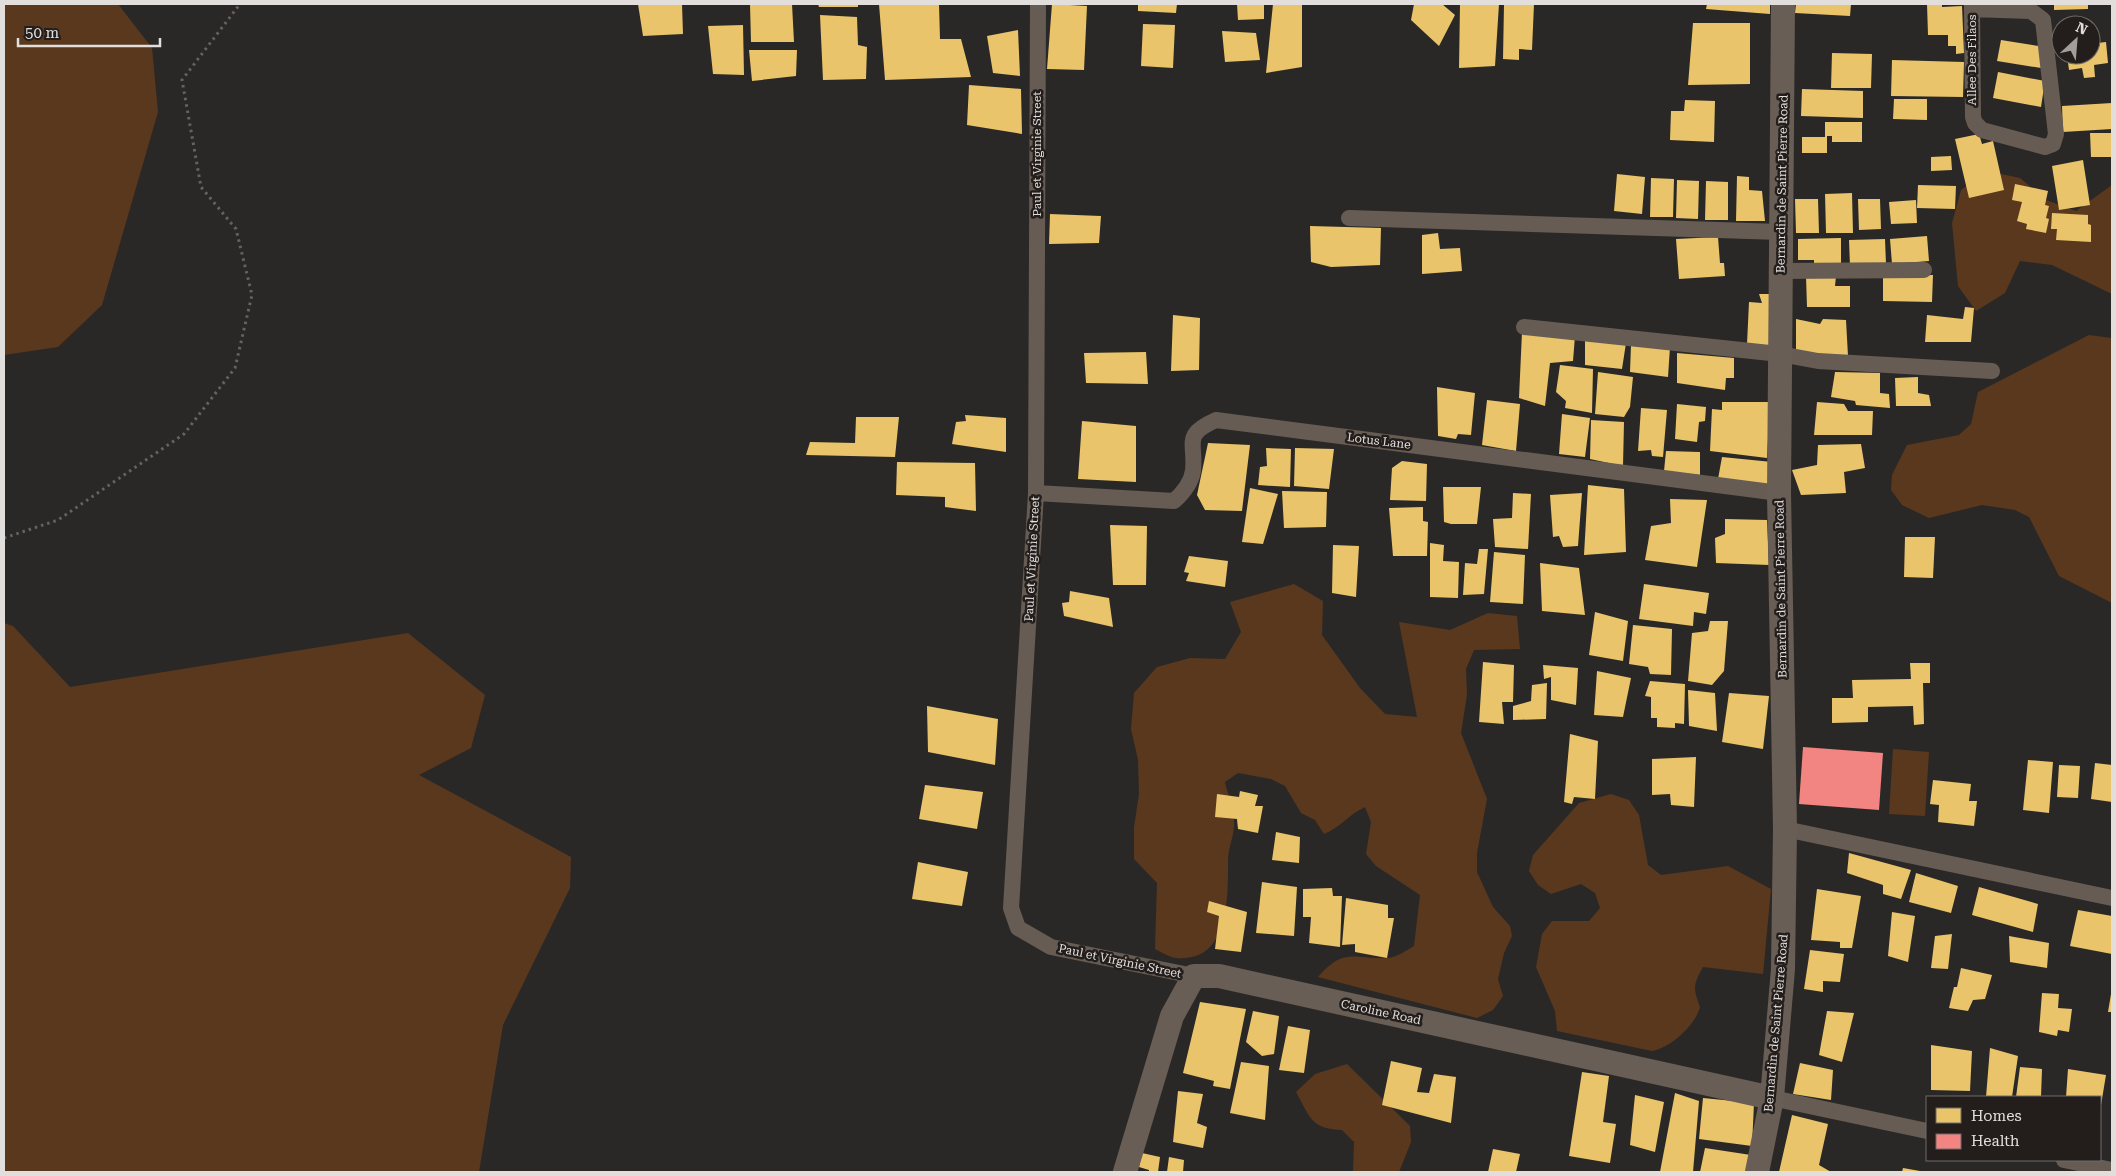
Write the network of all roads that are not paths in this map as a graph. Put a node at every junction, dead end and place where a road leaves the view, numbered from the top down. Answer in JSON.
{"nodes":[{"id":1,"x":1038,"y":4,"type":"edge"},
{"id":2,"x":1783,"y":4,"type":"edge"},
{"id":3,"x":1972,"y":7,"type":"edge"},
{"id":4,"x":1348,"y":218,"type":"dead end"},
{"id":5,"x":1781,"y":232,"type":"junction"},
{"id":6,"x":1924,"y":270,"type":"dead end"},
{"id":7,"x":1781,"y":271,"type":"junction"},
{"id":8,"x":1524,"y":327,"type":"dead end"},
{"id":9,"x":1780,"y":354,"type":"junction"},
{"id":10,"x":1992,"y":371,"type":"dead end"},
{"id":11,"x":1779,"y":493,"type":"junction"},
{"id":12,"x":1036,"y":494,"type":"junction"},
{"id":13,"x":1785,"y":829,"type":"junction"},
{"id":14,"x":2112,"y":898,"type":"edge"},
{"id":15,"x":1194,"y":976,"type":"junction"},
{"id":16,"x":1772,"y":1098,"type":"junction"},
{"id":17,"x":1926,"y":1131,"type":"edge"},
{"id":18,"x":2069,"y":1161,"type":"edge"},
{"id":19,"x":2112,"y":1170,"type":"edge"},
{"id":20,"x":1125,"y":1172,"type":"edge"},
{"id":21,"x":1757,"y":1172,"type":"edge"}],
"edges":[{"from":1,"to":12,"type":"street","name":"Paul et Virginie Street"},
{"from":2,"to":5,"type":"main road","name":"Bernardin de Saint Pierre Road"},
{"from":3,"to":3,"type":"street","name":"Allee Des Filaos"},
{"from":4,"to":5,"type":"street"},
{"from":5,"to":7,"type":"main road","name":"Bernardin de Saint Pierre Road"},
{"from":6,"to":7,"type":"street"},
{"from":7,"to":9,"type":"main road","name":"Bernardin de Saint Pierre Road"},
{"from":8,"to":9,"type":"street"},
{"from":9,"to":10,"type":"street"},
{"from":9,"to":11,"type":"main road","name":"Bernardin de Saint Pierre Road"},
{"from":11,"to":12,"type":"street","name":"Lotus Lane"},
{"from":11,"to":13,"type":"main road","name":"Bernardin de Saint Pierre Road"},
{"from":12,"to":15,"type":"street","name":"Paul et Virginie Street"},
{"from":13,"to":14,"type":"street"},
{"from":13,"to":16,"type":"main road","name":"Bernardin de Saint Pierre Road"},
{"from":15,"to":16,"type":"main road","name":"Caroline Road"},
{"from":15,"to":20,"type":"main road"},
{"from":16,"to":17,"type":"street"},
{"from":16,"to":21,"type":"main road","name":"Bernardin de Saint Pierre Road"},
{"from":18,"to":19,"type":"street"}]}
